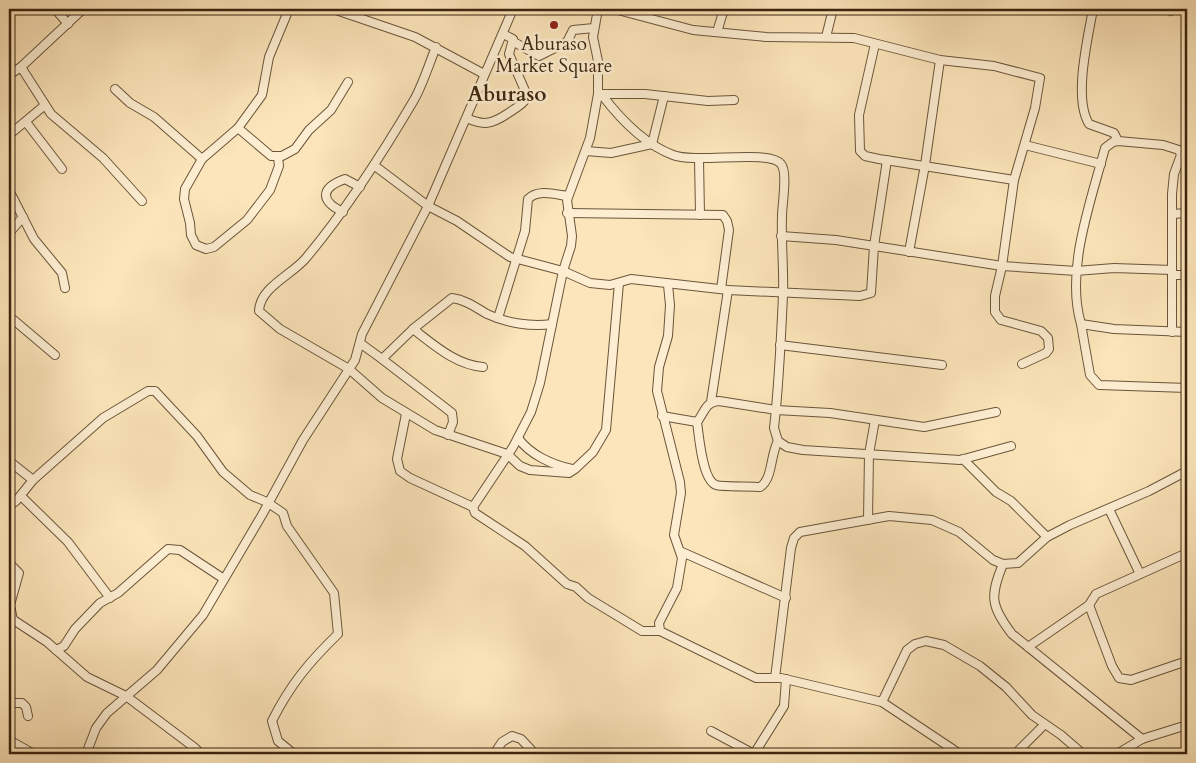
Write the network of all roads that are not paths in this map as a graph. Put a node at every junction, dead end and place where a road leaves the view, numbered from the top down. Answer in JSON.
{"nodes":[{"id":1,"x":55,"y":9,"type":"edge"},
{"id":2,"x":83,"y":9,"type":"edge"},
{"id":3,"x":289,"y":9,"type":"edge"},
{"id":4,"x":333,"y":9,"type":"edge"},
{"id":5,"x":514,"y":9,"type":"edge"},
{"id":6,"x":598,"y":9,"type":"edge"},
{"id":7,"x":614,"y":9,"type":"edge"},
{"id":8,"x":724,"y":9,"type":"edge"},
{"id":9,"x":833,"y":9,"type":"edge"},
{"id":10,"x":1093,"y":9,"type":"edge"},
{"id":11,"x":68,"y":24,"type":"junction"},
{"id":12,"x":594,"y":28,"type":"junction"},
{"id":13,"x":717,"y":32,"type":"junction"},
{"id":14,"x":503,"y":34,"type":"junction"},
{"id":15,"x":826,"y":37,"type":"junction"},
{"id":16,"x":514,"y":42,"type":"junction"},
{"id":17,"x":875,"y":44,"type":"junction"},
{"id":18,"x":436,"y":47,"type":"junction"},
{"id":19,"x":940,"y":60,"type":"junction"},
{"id":20,"x":22,"y":66,"type":"junction"},
{"id":21,"x":484,"y":74,"type":"junction"},
{"id":22,"x":9,"y":75,"type":"edge"},
{"id":23,"x":348,"y":82,"type":"dead end"},
{"id":24,"x":115,"y":90,"type":"dead end"},
{"id":25,"x":600,"y":94,"type":"junction"},
{"id":26,"x":664,"y":96,"type":"junction"},
{"id":27,"x":734,"y":100,"type":"dead end"},
{"id":28,"x":46,"y":105,"type":"junction"},
{"id":29,"x":467,"y":118,"type":"junction"},
{"id":30,"x":26,"y":122,"type":"junction"},
{"id":31,"x":238,"y":128,"type":"junction"},
{"id":32,"x":9,"y":135,"type":"edge"},
{"id":33,"x":1118,"y":141,"type":"junction"},
{"id":34,"x":652,"y":144,"type":"junction"},
{"id":35,"x":1026,"y":145,"type":"junction"},
{"id":36,"x":586,"y":151,"type":"junction"},
{"id":37,"x":278,"y":157,"type":"junction"},
{"id":38,"x":202,"y":159,"type":"junction"},
{"id":39,"x":698,"y":159,"type":"junction"},
{"id":40,"x":887,"y":160,"type":"junction"},
{"id":41,"x":1101,"y":164,"type":"junction"},
{"id":42,"x":925,"y":165,"type":"junction"},
{"id":43,"x":375,"y":166,"type":"junction"},
{"id":44,"x":62,"y":169,"type":"dead end"},
{"id":45,"x":1014,"y":180,"type":"junction"},
{"id":46,"x":360,"y":187,"type":"junction"},
{"id":47,"x":9,"y":190,"type":"edge"},
{"id":48,"x":567,"y":196,"type":"junction"},
{"id":49,"x":142,"y":201,"type":"dead end"},
{"id":50,"x":428,"y":206,"type":"junction"},
{"id":51,"x":343,"y":212,"type":"junction"},
{"id":52,"x":567,"y":213,"type":"junction"},
{"id":53,"x":1172,"y":214,"type":"junction"},
{"id":54,"x":1187,"y":214,"type":"edge"},
{"id":55,"x":700,"y":215,"type":"junction"},
{"id":56,"x":23,"y":217,"type":"junction"},
{"id":57,"x":9,"y":232,"type":"edge"},
{"id":58,"x":781,"y":236,"type":"junction"},
{"id":59,"x":874,"y":246,"type":"junction"},
{"id":60,"x":909,"y":252,"type":"junction"},
{"id":61,"x":516,"y":259,"type":"junction"},
{"id":62,"x":1002,"y":266,"type":"junction"},
{"id":63,"x":563,"y":271,"type":"junction"},
{"id":64,"x":1076,"y":271,"type":"junction"},
{"id":65,"x":1172,"y":272,"type":"junction"},
{"id":66,"x":1187,"y":275,"type":"edge"},
{"id":67,"x":619,"y":283,"type":"junction"},
{"id":68,"x":668,"y":285,"type":"junction"},
{"id":69,"x":65,"y":288,"type":"dead end"},
{"id":70,"x":724,"y":289,"type":"junction"},
{"id":71,"x":783,"y":293,"type":"junction"},
{"id":72,"x":9,"y":316,"type":"edge"},
{"id":73,"x":498,"y":318,"type":"junction"},
{"id":74,"x":552,"y":324,"type":"junction"},
{"id":75,"x":1081,"y":324,"type":"junction"},
{"id":76,"x":413,"y":329,"type":"junction"},
{"id":77,"x":1172,"y":332,"type":"junction"},
{"id":78,"x":1187,"y":332,"type":"edge"},
{"id":79,"x":360,"y":343,"type":"junction"},
{"id":80,"x":780,"y":345,"type":"junction"},
{"id":81,"x":55,"y":355,"type":"dead end"},
{"id":82,"x":382,"y":359,"type":"junction"},
{"id":83,"x":1022,"y":364,"type":"dead end"},
{"id":84,"x":942,"y":365,"type":"dead end"},
{"id":85,"x":483,"y":367,"type":"dead end"},
{"id":86,"x":349,"y":369,"type":"junction"},
{"id":87,"x":1187,"y":388,"type":"edge"},
{"id":88,"x":711,"y":402,"type":"junction"},
{"id":89,"x":776,"y":410,"type":"junction"},
{"id":90,"x":996,"y":412,"type":"dead end"},
{"id":91,"x":406,"y":414,"type":"junction"},
{"id":92,"x":662,"y":416,"type":"junction"},
{"id":93,"x":875,"y":420,"type":"junction"},
{"id":94,"x":697,"y":422,"type":"junction"},
{"id":95,"x":448,"y":435,"type":"junction"},
{"id":96,"x":518,"y":438,"type":"junction"},
{"id":97,"x":778,"y":441,"type":"junction"},
{"id":98,"x":1011,"y":446,"type":"dead end"},
{"id":99,"x":507,"y":454,"type":"junction"},
{"id":100,"x":869,"y":454,"type":"junction"},
{"id":101,"x":964,"y":459,"type":"junction"},
{"id":102,"x":9,"y":461,"type":"edge"},
{"id":103,"x":574,"y":470,"type":"junction"},
{"id":104,"x":1187,"y":470,"type":"edge"},
{"id":105,"x":33,"y":480,"type":"junction"},
{"id":106,"x":21,"y":496,"type":"junction"},
{"id":107,"x":268,"y":502,"type":"junction"},
{"id":108,"x":9,"y":506,"type":"edge"},
{"id":109,"x":472,"y":507,"type":"junction"},
{"id":110,"x":1109,"y":509,"type":"junction"},
{"id":111,"x":868,"y":520,"type":"junction"},
{"id":112,"x":1047,"y":537,"type":"junction"},
{"id":113,"x":682,"y":552,"type":"junction"},
{"id":114,"x":1187,"y":553,"type":"edge"},
{"id":115,"x":9,"y":563,"type":"edge"},
{"id":116,"x":1003,"y":564,"type":"junction"},
{"id":117,"x":1140,"y":574,"type":"junction"},
{"id":118,"x":224,"y":580,"type":"junction"},
{"id":119,"x":110,"y":598,"type":"junction"},
{"id":120,"x":786,"y":598,"type":"junction"},
{"id":121,"x":1089,"y":606,"type":"junction"},
{"id":122,"x":11,"y":619,"type":"edge"},
{"id":123,"x":660,"y":631,"type":"junction"},
{"id":124,"x":1028,"y":647,"type":"junction"},
{"id":125,"x":56,"y":650,"type":"junction"},
{"id":126,"x":1187,"y":661,"type":"edge"},
{"id":127,"x":775,"y":678,"type":"junction"},
{"id":128,"x":786,"y":679,"type":"junction"},
{"id":129,"x":126,"y":696,"type":"junction"},
{"id":130,"x":882,"y":702,"type":"junction"},
{"id":131,"x":9,"y":703,"type":"edge"},
{"id":132,"x":28,"y":716,"type":"dead end"},
{"id":133,"x":1044,"y":725,"type":"junction"},
{"id":134,"x":1187,"y":725,"type":"edge"},
{"id":135,"x":711,"y":731,"type":"dead end"},
{"id":136,"x":1142,"y":739,"type":"junction"},
{"id":137,"x":9,"y":740,"type":"edge"},
{"id":138,"x":949,"y":747,"type":"junction"},
{"id":139,"x":1128,"y":751,"type":"edge"},
{"id":140,"x":34,"y":754,"type":"edge"},
{"id":141,"x":86,"y":754,"type":"edge"},
{"id":142,"x":201,"y":754,"type":"edge"},
{"id":143,"x":294,"y":754,"type":"edge"},
{"id":144,"x":494,"y":754,"type":"edge"},
{"id":145,"x":535,"y":754,"type":"edge"},
{"id":146,"x":754,"y":754,"type":"edge"},
{"id":147,"x":943,"y":754,"type":"edge"},
{"id":148,"x":960,"y":754,"type":"edge"},
{"id":149,"x":1016,"y":754,"type":"edge"},
{"id":150,"x":1082,"y":754,"type":"edge"},
{"id":151,"x":1117,"y":754,"type":"edge"}],
"edges":[{"from":1,"to":11,"type":"street"},
{"from":2,"to":11,"type":"street"},
{"from":3,"to":31,"type":"street"},
{"from":4,"to":18,"type":"street"},
{"from":5,"to":14,"type":"street"},
{"from":6,"to":12,"type":"street"},
{"from":7,"to":13,"type":"street"},
{"from":8,"to":13,"type":"street"},
{"from":9,"to":15,"type":"street"},
{"from":10,"to":33,"type":"street"},
{"from":11,"to":20,"type":"street"},
{"from":12,"to":16,"type":"street"},
{"from":12,"to":25,"type":"street"},
{"from":13,"to":15,"type":"street"},
{"from":14,"to":16,"type":"street"},
{"from":14,"to":21,"type":"street"},
{"from":15,"to":17,"type":"street"},
{"from":16,"to":29,"type":"street"},
{"from":17,"to":19,"type":"street"},
{"from":17,"to":40,"type":"street"},
{"from":18,"to":21,"type":"street"},
{"from":18,"to":43,"type":"street"},
{"from":19,"to":35,"type":"street"},
{"from":19,"to":42,"type":"street"},
{"from":20,"to":22,"type":"street"},
{"from":20,"to":28,"type":"street"},
{"from":21,"to":29,"type":"street"},
{"from":23,"to":37,"type":"street"},
{"from":24,"to":38,"type":"street"},
{"from":25,"to":26,"type":"street"},
{"from":25,"to":34,"type":"street"},
{"from":25,"to":36,"type":"street"},
{"from":26,"to":27,"type":"street"},
{"from":26,"to":34,"type":"street"},
{"from":28,"to":30,"type":"street"},
{"from":28,"to":49,"type":"street"},
{"from":29,"to":50,"type":"street"},
{"from":30,"to":32,"type":"street"},
{"from":30,"to":44,"type":"street"},
{"from":31,"to":37,"type":"street"},
{"from":31,"to":38,"type":"street"},
{"from":33,"to":41,"type":"street"},
{"from":33,"to":53,"type":"street"},
{"from":34,"to":36,"type":"street"},
{"from":34,"to":39,"type":"street"},
{"from":35,"to":41,"type":"street"},
{"from":35,"to":45,"type":"street"},
{"from":36,"to":48,"type":"street"},
{"from":37,"to":38,"type":"street"},
{"from":39,"to":55,"type":"street"},
{"from":39,"to":58,"type":"street"},
{"from":40,"to":42,"type":"street"},
{"from":40,"to":59,"type":"street"},
{"from":41,"to":64,"type":"street"},
{"from":42,"to":45,"type":"street"},
{"from":42,"to":60,"type":"street"},
{"from":43,"to":46,"type":"street"},
{"from":43,"to":50,"type":"street"},
{"from":45,"to":62,"type":"street"},
{"from":46,"to":51,"type":"street"},
{"from":46,"to":51,"type":"street"},
{"from":47,"to":56,"type":"street"},
{"from":48,"to":52,"type":"street"},
{"from":48,"to":61,"type":"street"},
{"from":50,"to":61,"type":"street"},
{"from":50,"to":79,"type":"street"},
{"from":51,"to":86,"type":"street"},
{"from":52,"to":55,"type":"street"},
{"from":52,"to":63,"type":"street"},
{"from":53,"to":54,"type":"street"},
{"from":53,"to":65,"type":"street"},
{"from":55,"to":70,"type":"street"},
{"from":56,"to":57,"type":"street"},
{"from":56,"to":69,"type":"street"},
{"from":58,"to":59,"type":"street"},
{"from":58,"to":71,"type":"street"},
{"from":59,"to":60,"type":"street"},
{"from":59,"to":71,"type":"street"},
{"from":60,"to":62,"type":"street"},
{"from":61,"to":63,"type":"street"},
{"from":61,"to":73,"type":"street"},
{"from":62,"to":64,"type":"street"},
{"from":62,"to":83,"type":"street"},
{"from":63,"to":67,"type":"street"},
{"from":63,"to":74,"type":"street"},
{"from":64,"to":65,"type":"street"},
{"from":64,"to":75,"type":"street"},
{"from":65,"to":66,"type":"street"},
{"from":65,"to":77,"type":"street"},
{"from":67,"to":68,"type":"street"},
{"from":67,"to":103,"type":"street"},
{"from":68,"to":70,"type":"street"},
{"from":68,"to":92,"type":"street"},
{"from":70,"to":71,"type":"street"},
{"from":70,"to":88,"type":"street"},
{"from":71,"to":80,"type":"street"},
{"from":72,"to":81,"type":"street"},
{"from":73,"to":74,"type":"street"},
{"from":73,"to":76,"type":"street"},
{"from":74,"to":96,"type":"street"},
{"from":75,"to":77,"type":"street"},
{"from":75,"to":87,"type":"street"},
{"from":76,"to":82,"type":"street"},
{"from":76,"to":85,"type":"street"},
{"from":77,"to":78,"type":"street"},
{"from":79,"to":82,"type":"street"},
{"from":79,"to":86,"type":"street"},
{"from":80,"to":84,"type":"street"},
{"from":80,"to":89,"type":"street"},
{"from":82,"to":95,"type":"street"},
{"from":86,"to":91,"type":"street"},
{"from":86,"to":107,"type":"street"},
{"from":88,"to":89,"type":"street"},
{"from":88,"to":94,"type":"street"},
{"from":89,"to":93,"type":"street"},
{"from":89,"to":97,"type":"street"},
{"from":90,"to":93,"type":"street"},
{"from":91,"to":95,"type":"street"},
{"from":91,"to":109,"type":"street"},
{"from":92,"to":94,"type":"street"},
{"from":92,"to":113,"type":"street"},
{"from":93,"to":100,"type":"street"},
{"from":94,"to":97,"type":"street"},
{"from":95,"to":99,"type":"street"},
{"from":96,"to":99,"type":"street"},
{"from":96,"to":103,"type":"street"},
{"from":97,"to":100,"type":"street"},
{"from":98,"to":101,"type":"street"},
{"from":99,"to":103,"type":"street"},
{"from":99,"to":109,"type":"street"},
{"from":100,"to":101,"type":"street"},
{"from":100,"to":111,"type":"street"},
{"from":101,"to":112,"type":"street"},
{"from":102,"to":105,"type":"street"},
{"from":104,"to":110,"type":"street"},
{"from":105,"to":106,"type":"street"},
{"from":105,"to":107,"type":"street"},
{"from":106,"to":108,"type":"street"},
{"from":106,"to":119,"type":"street"},
{"from":107,"to":118,"type":"street"},
{"from":107,"to":143,"type":"street"},
{"from":109,"to":123,"type":"street"},
{"from":110,"to":112,"type":"street"},
{"from":110,"to":117,"type":"street"},
{"from":111,"to":116,"type":"street"},
{"from":111,"to":120,"type":"street"},
{"from":112,"to":116,"type":"street"},
{"from":113,"to":120,"type":"street"},
{"from":113,"to":123,"type":"street"},
{"from":114,"to":117,"type":"street"},
{"from":115,"to":122,"type":"street"},
{"from":116,"to":124,"type":"street"},
{"from":117,"to":121,"type":"street"},
{"from":118,"to":119,"type":"street"},
{"from":118,"to":129,"type":"street"},
{"from":119,"to":125,"type":"street"},
{"from":120,"to":127,"type":"street"},
{"from":121,"to":124,"type":"street"},
{"from":121,"to":126,"type":"street"},
{"from":122,"to":125,"type":"street"},
{"from":123,"to":127,"type":"street"},
{"from":124,"to":136,"type":"street"},
{"from":125,"to":129,"type":"street"},
{"from":127,"to":128,"type":"street"},
{"from":128,"to":130,"type":"street"},
{"from":128,"to":146,"type":"street"},
{"from":129,"to":141,"type":"street"},
{"from":129,"to":142,"type":"street"},
{"from":130,"to":133,"type":"street"},
{"from":130,"to":138,"type":"street"},
{"from":131,"to":132,"type":"street"},
{"from":133,"to":149,"type":"street"},
{"from":133,"to":150,"type":"street"},
{"from":134,"to":136,"type":"street"},
{"from":135,"to":146,"type":"street"},
{"from":136,"to":139,"type":"street"},
{"from":137,"to":140,"type":"street"},
{"from":138,"to":147,"type":"street"},
{"from":138,"to":148,"type":"street"},
{"from":139,"to":151,"type":"street"},
{"from":144,"to":145,"type":"street"}]}
